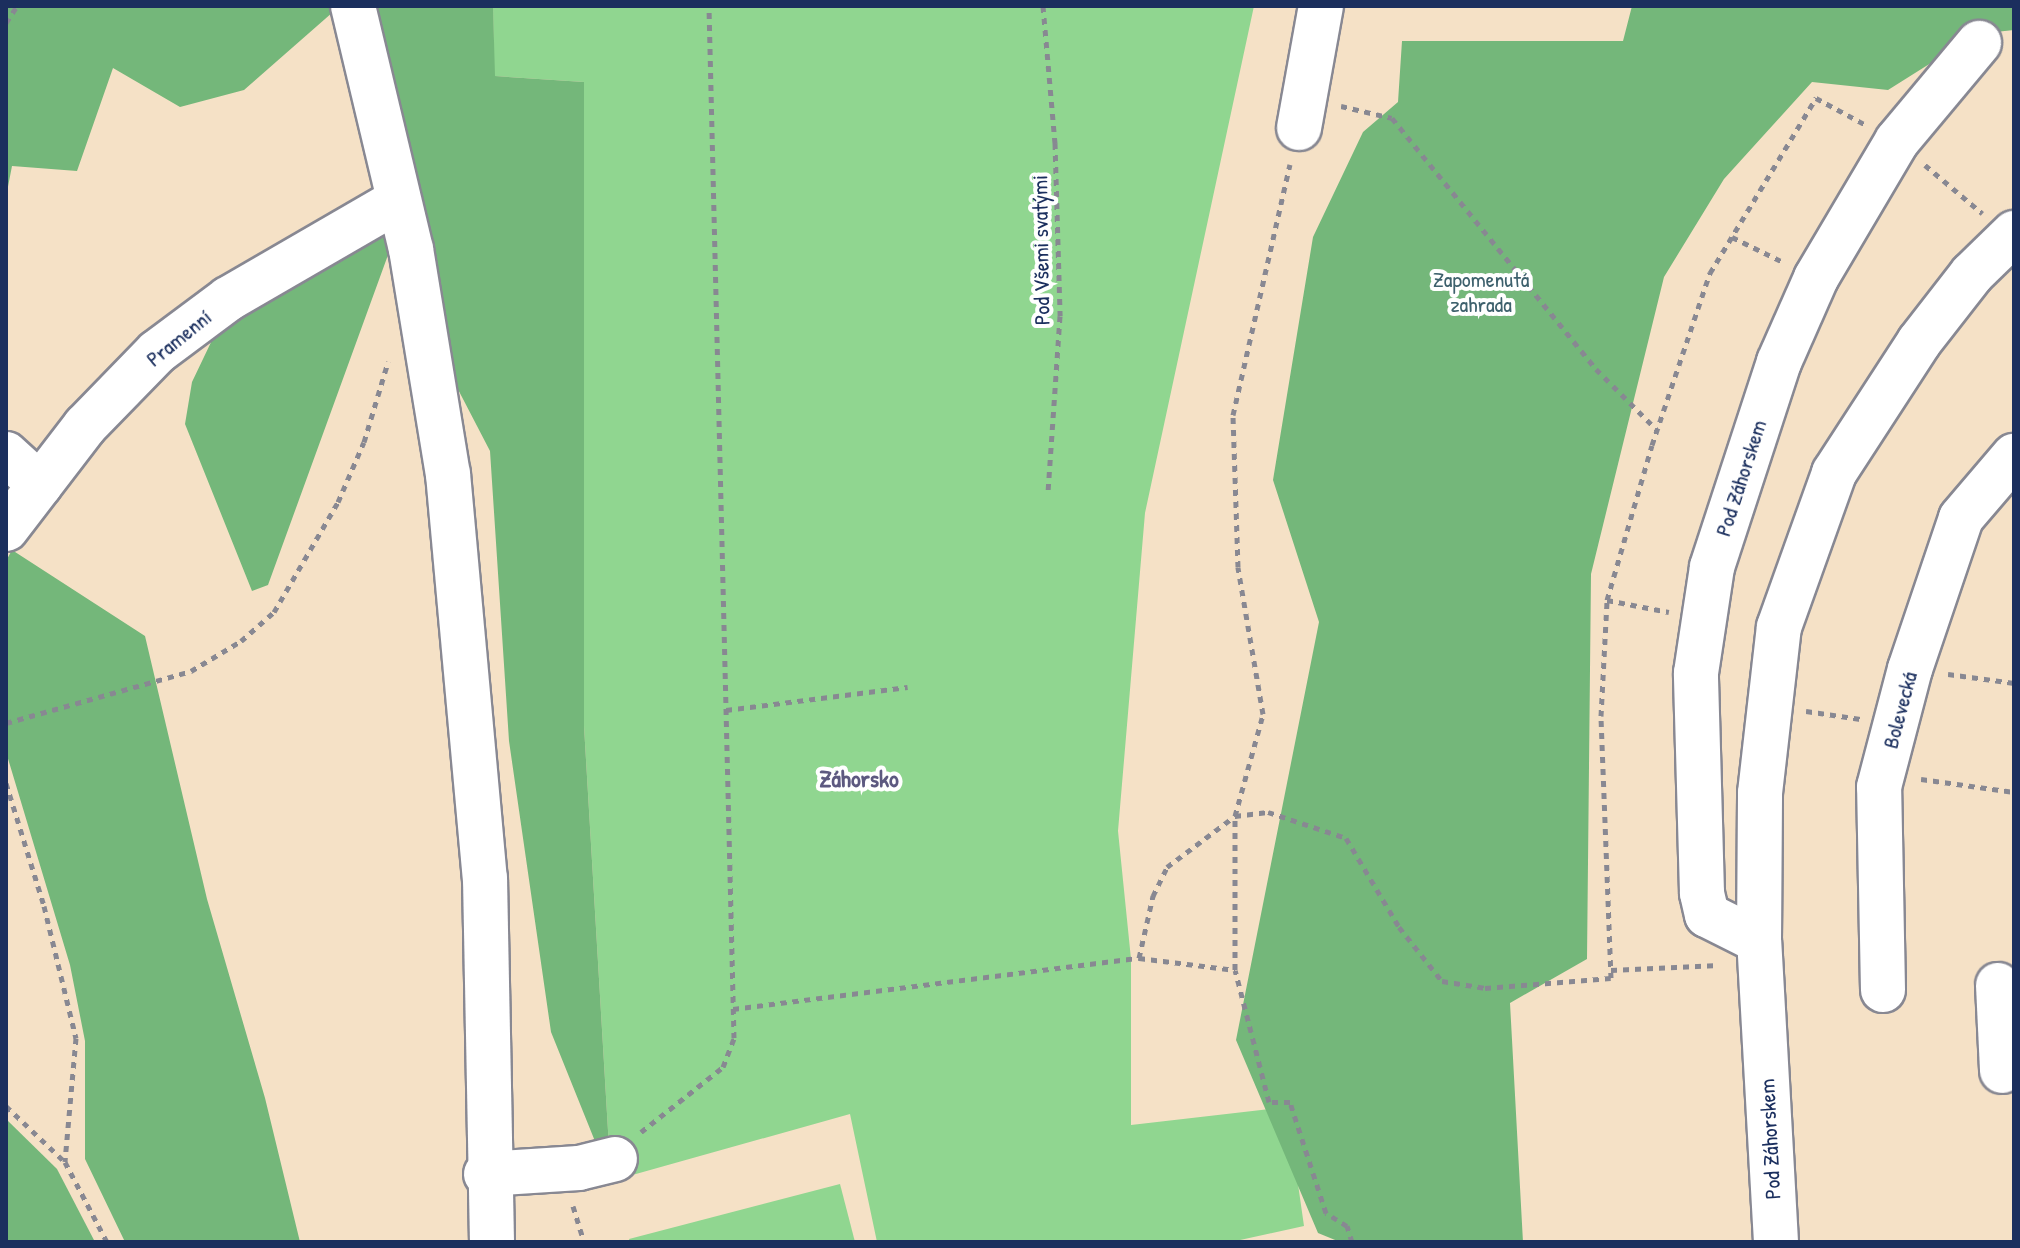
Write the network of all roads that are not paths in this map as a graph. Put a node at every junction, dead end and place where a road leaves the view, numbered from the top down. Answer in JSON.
{"nodes":[{"id":1,"x":353,"y":6,"type":"edge"},
{"id":2,"x":1321,"y":6,"type":"edge"},
{"id":3,"x":1979,"y":43,"type":"dead end"},
{"id":4,"x":1302,"y":112,"type":"road end"},
{"id":5,"x":397,"y":201,"type":"junction"},
{"id":6,"x":2014,"y":233,"type":"edge"},
{"id":7,"x":6,"y":454,"type":"edge"},
{"id":8,"x":2014,"y":456,"type":"edge"},
{"id":9,"x":40,"y":485,"type":"junction"},
{"id":10,"x":6,"y":529,"type":"edge"},
{"id":11,"x":1759,"y":952,"type":"junction"},
{"id":12,"x":1883,"y":990,"type":"dead end"},
{"id":13,"x":2004,"y":1011,"type":"edge"},
{"id":14,"x":2002,"y":1071,"type":"dead end"},
{"id":15,"x":615,"y":1159,"type":"road end"},
{"id":16,"x":486,"y":1174,"type":"junction"},
{"id":17,"x":492,"y":1242,"type":"edge"},
{"id":18,"x":1776,"y":1242,"type":"edge"}],
"edges":[{"from":1,"to":5,"type":"street"},
{"from":2,"to":4,"type":"street"},
{"from":3,"to":11,"type":"street","name":"Pod Záhorskem"},
{"from":5,"to":9,"type":"street","name":"Pramenní"},
{"from":5,"to":16,"type":"street"},
{"from":6,"to":11,"type":"street","name":"Pod Záhorskem"},
{"from":7,"to":9,"type":"street"},
{"from":8,"to":12,"type":"street","name":"Bolevecká"},
{"from":9,"to":10,"type":"street","name":"Pramenní"},
{"from":11,"to":18,"type":"street","name":"Pod Záhorskem"},
{"from":13,"to":14,"type":"street"},
{"from":15,"to":16,"type":"street"},
{"from":16,"to":17,"type":"street"}]}
